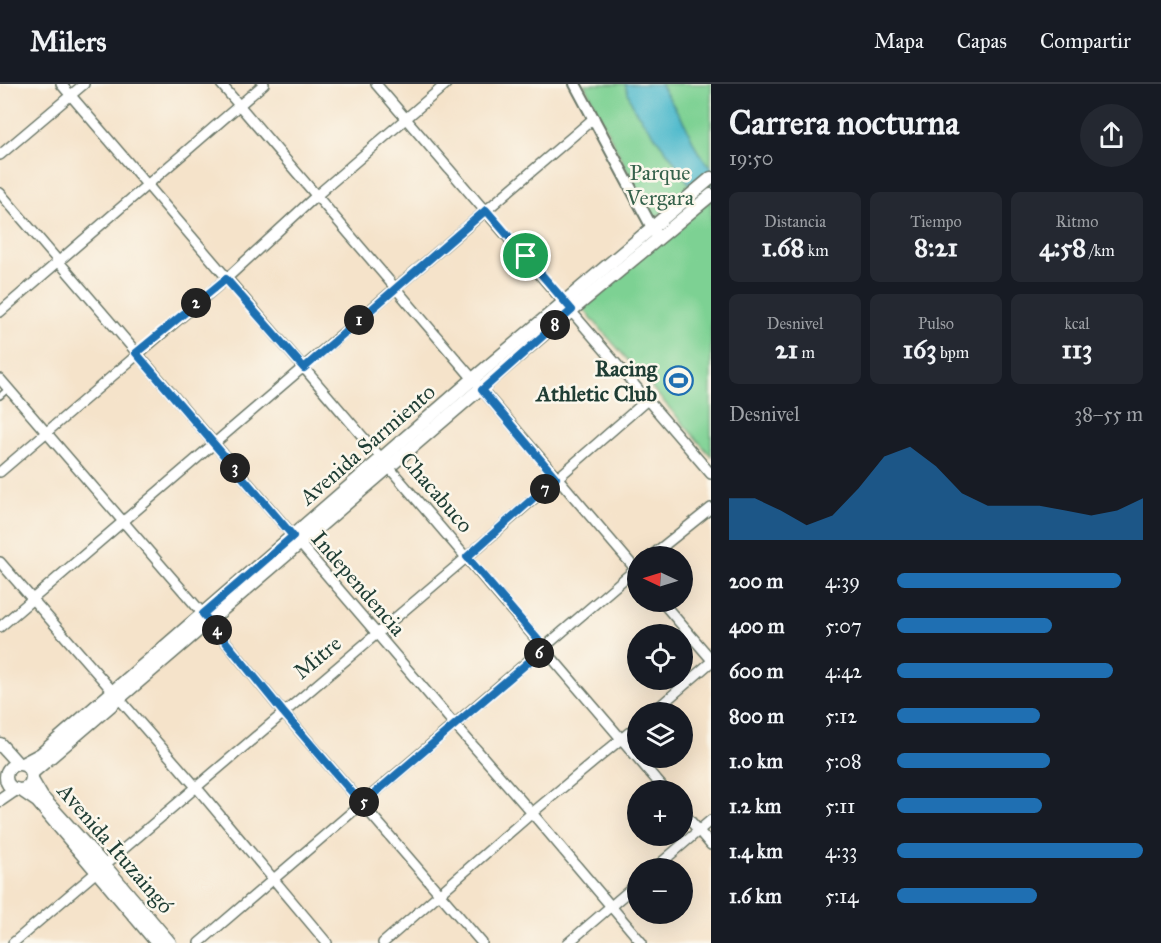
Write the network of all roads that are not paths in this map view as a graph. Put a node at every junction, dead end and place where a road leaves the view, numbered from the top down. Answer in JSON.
{"nodes":[{"id":1,"x":61,"y":84,"type":"edge"},
{"id":2,"x":84,"y":84,"type":"edge"},
{"id":3,"x":221,"y":84,"type":"edge"},
{"id":4,"x":264,"y":84,"type":"edge"},
{"id":5,"x":376,"y":84,"type":"edge"},
{"id":6,"x":446,"y":84,"type":"edge"},
{"id":7,"x":575,"y":84,"type":"edge"},
{"id":8,"x":71,"y":96,"type":"junction"},
{"id":9,"x":239,"y":105,"type":"junction"},
{"id":10,"x":406,"y":118,"type":"junction"},
{"id":11,"x":594,"y":118,"type":"junction"},
{"id":12,"x":0,"y":155,"type":"edge"},
{"id":13,"x":711,"y":178,"type":"edge"},
{"id":14,"x":147,"y":184,"type":"junction"},
{"id":15,"x":0,"y":194,"type":"edge"},
{"id":16,"x":711,"y":195,"type":"edge"},
{"id":17,"x":316,"y":196,"type":"junction"},
{"id":18,"x":486,"y":210,"type":"junction"},
{"id":19,"x":669,"y":221,"type":"junction"},
{"id":20,"x":655,"y":234,"type":"junction"},
{"id":21,"x":58,"y":262,"type":"junction"},
{"id":22,"x":226,"y":279,"type":"junction"},
{"id":23,"x":396,"y":288,"type":"junction"},
{"id":24,"x":569,"y":306,"type":"junction"},
{"id":25,"x":0,"y":312,"type":"edge"},
{"id":26,"x":136,"y":353,"type":"junction"},
{"id":27,"x":304,"y":368,"type":"junction"},
{"id":28,"x":0,"y":379,"type":"edge"},
{"id":29,"x":473,"y":379,"type":"junction"},
{"id":30,"x":8,"y":388,"type":"junction"},
{"id":31,"x":482,"y":390,"type":"junction"},
{"id":32,"x":0,"y":396,"type":"edge"},
{"id":33,"x":646,"y":401,"type":"junction"},
{"id":34,"x":46,"y":433,"type":"junction"},
{"id":35,"x":214,"y":444,"type":"junction"},
{"id":36,"x":386,"y":464,"type":"junction"},
{"id":37,"x":0,"y":472,"type":"edge"},
{"id":38,"x":711,"y":474,"type":"edge"},
{"id":39,"x":556,"y":478,"type":"junction"},
{"id":40,"x":711,"y":508,"type":"edge"},
{"id":41,"x":124,"y":521,"type":"junction"},
{"id":42,"x":297,"y":541,"type":"junction"},
{"id":43,"x":664,"y":546,"type":"edge"},
{"id":44,"x":467,"y":557,"type":"junction"},
{"id":45,"x":627,"y":559,"type":"edge"},
{"id":46,"x":0,"y":562,"type":"edge"},
{"id":47,"x":627,"y":578,"type":"edge"},
{"id":48,"x":31,"y":599,"type":"junction"},
{"id":49,"x":670,"y":612,"type":"edge"},
{"id":50,"x":206,"y":618,"type":"junction"},
{"id":51,"x":0,"y":627,"type":"edge"},
{"id":52,"x":376,"y":633,"type":"junction"},
{"id":53,"x":545,"y":648,"type":"junction"},
{"id":54,"x":711,"y":661,"type":"edge"},
{"id":55,"x":115,"y":695,"type":"junction"},
{"id":56,"x":664,"y":702,"type":"edge"},
{"id":57,"x":283,"y":712,"type":"junction"},
{"id":58,"x":455,"y":725,"type":"junction"},
{"id":59,"x":627,"y":735,"type":"edge"},
{"id":60,"x":622,"y":739,"type":"junction"},
{"id":61,"x":0,"y":744,"type":"edge"},
{"id":62,"x":9,"y":770,"type":"edge"},
{"id":63,"x":32,"y":776,"type":"junction"},
{"id":64,"x":657,"y":780,"type":"edge"},
{"id":65,"x":197,"y":789,"type":"junction"},
{"id":66,"x":19,"y":790,"type":"junction"},
{"id":67,"x":0,"y":800,"type":"edge"},
{"id":68,"x":362,"y":804,"type":"junction"},
{"id":69,"x":532,"y":813,"type":"junction"},
{"id":70,"x":711,"y":820,"type":"edge"},
{"id":71,"x":693,"y":824,"type":"edge"},
{"id":72,"x":699,"y":831,"type":"junction"},
{"id":73,"x":711,"y":845,"type":"edge"},
{"id":74,"x":667,"y":858,"type":"edge"},
{"id":75,"x":100,"y":869,"type":"junction"},
{"id":76,"x":273,"y":878,"type":"junction"},
{"id":77,"x":627,"y":892,"type":"edge"},
{"id":78,"x":441,"y":894,"type":"junction"},
{"id":79,"x":611,"y":906,"type":"junction"},
{"id":80,"x":13,"y":943,"type":"edge"},
{"id":81,"x":157,"y":943,"type":"edge"},
{"id":82,"x":170,"y":943,"type":"edge"},
{"id":83,"x":199,"y":943,"type":"edge"},
{"id":84,"x":327,"y":943,"type":"edge"},
{"id":85,"x":383,"y":943,"type":"edge"},
{"id":86,"x":482,"y":943,"type":"edge"},
{"id":87,"x":568,"y":943,"type":"edge"},
{"id":88,"x":642,"y":943,"type":"edge"}],
"edges":[{"from":1,"to":8,"type":"street","name":"Chacabuco"},
{"from":2,"to":8,"type":"street"},
{"from":3,"to":9,"type":"street"},
{"from":4,"to":9,"type":"street"},
{"from":5,"to":10,"type":"street"},
{"from":6,"to":10,"type":"street"},
{"from":7,"to":11,"type":"street"},
{"from":8,"to":12,"type":"street"},
{"from":8,"to":14,"type":"street","name":"Chacabuco"},
{"from":9,"to":14,"type":"street"},
{"from":9,"to":17,"type":"street"},
{"from":10,"to":17,"type":"street"},
{"from":10,"to":18,"type":"street"},
{"from":11,"to":18,"type":"street"},
{"from":11,"to":20,"type":"street"},
{"from":13,"to":19,"type":"main road","name":"Avenida Sarmiento"},
{"from":14,"to":21,"type":"street"},
{"from":14,"to":22,"type":"street","name":"Chacabuco"},
{"from":15,"to":21,"type":"street","name":"Independencia"},
{"from":16,"to":19,"type":"main road","name":"Avenida Sarmiento"},
{"from":17,"to":22,"type":"street"},
{"from":17,"to":23,"type":"street"},
{"from":18,"to":23,"type":"street"},
{"from":18,"to":24,"type":"street"},
{"from":19,"to":20,"type":"main road","name":"Avenida Sarmiento"},
{"from":20,"to":24,"type":"main road","name":"Avenida Sarmiento"},
{"from":21,"to":25,"type":"street"},
{"from":21,"to":26,"type":"street","name":"Independencia"},
{"from":22,"to":26,"type":"street"},
{"from":22,"to":27,"type":"street","name":"Chacabuco"},
{"from":23,"to":27,"type":"street"},
{"from":23,"to":29,"type":"street"},
{"from":24,"to":29,"type":"main road","name":"Avenida Sarmiento"},
{"from":24,"to":31,"type":"main road","name":"Avenida Sarmiento"},
{"from":24,"to":33,"type":"street"},
{"from":26,"to":34,"type":"street"},
{"from":26,"to":35,"type":"street","name":"Independencia"},
{"from":27,"to":35,"type":"street"},
{"from":27,"to":36,"type":"street","name":"Chacabuco"},
{"from":28,"to":30,"type":"street"},
{"from":29,"to":31,"type":"street"},
{"from":29,"to":36,"type":"main road","name":"Avenida Sarmiento"},
{"from":30,"to":32,"type":"lane"},
{"from":30,"to":34,"type":"street"},
{"from":31,"to":36,"type":"main road","name":"Avenida Sarmiento"},
{"from":31,"to":39,"type":"street"},
{"from":33,"to":38,"type":"street"},
{"from":33,"to":39,"type":"street","name":"Mitre"},
{"from":34,"to":37,"type":"street"},
{"from":34,"to":41,"type":"street"},
{"from":35,"to":41,"type":"street"},
{"from":35,"to":42,"type":"street","name":"Independencia"},
{"from":36,"to":42,"type":"main road","name":"Avenida Sarmiento"},
{"from":36,"to":44,"type":"street","name":"Chacabuco"},
{"from":39,"to":44,"type":"street","name":"Mitre"},
{"from":39,"to":45,"type":"street"},
{"from":40,"to":43,"type":"street"},
{"from":41,"to":48,"type":"street"},
{"from":41,"to":50,"type":"street"},
{"from":42,"to":50,"type":"main road","name":"Avenida Sarmiento"},
{"from":42,"to":52,"type":"street","name":"Independencia"},
{"from":44,"to":52,"type":"street","name":"Mitre"},
{"from":44,"to":53,"type":"street","name":"Chacabuco"},
{"from":46,"to":48,"type":"street"},
{"from":47,"to":53,"type":"street"},
{"from":48,"to":51,"type":"street"},
{"from":48,"to":55,"type":"street"},
{"from":49,"to":54,"type":"street"},
{"from":50,"to":55,"type":"main road","name":"Avenida Sarmiento"},
{"from":50,"to":57,"type":"street"},
{"from":52,"to":57,"type":"street","name":"Mitre"},
{"from":52,"to":58,"type":"street","name":"Independencia"},
{"from":53,"to":58,"type":"street"},
{"from":53,"to":60,"type":"street","name":"Chacabuco"},
{"from":54,"to":56,"type":"street"},
{"from":55,"to":62,"type":"main road","name":"Avenida Sarmiento"},
{"from":55,"to":63,"type":"main road","name":"Avenida Sarmiento"},
{"from":55,"to":65,"type":"street"},
{"from":57,"to":65,"type":"street","name":"Mitre"},
{"from":57,"to":68,"type":"street"},
{"from":58,"to":68,"type":"street"},
{"from":58,"to":69,"type":"street","name":"Independencia"},
{"from":59,"to":60,"type":"street"},
{"from":60,"to":64,"type":"street","name":"Chacabuco"},
{"from":60,"to":69,"type":"street"},
{"from":61,"to":62,"type":"main road"},
{"from":62,"to":63,"type":"main road"},
{"from":62,"to":66,"type":"main road"},
{"from":63,"to":66,"type":"main road"},
{"from":63,"to":75,"type":"main road","name":"Avenida Ituzaingó"},
{"from":65,"to":75,"type":"street","name":"Mitre"},
{"from":65,"to":76,"type":"street"},
{"from":66,"to":67,"type":"main road"},
{"from":66,"to":75,"type":"main road","name":"Avenida Ituzaingó"},
{"from":68,"to":76,"type":"street"},
{"from":68,"to":78,"type":"street"},
{"from":69,"to":78,"type":"street"},
{"from":69,"to":79,"type":"street","name":"Independencia"},
{"from":70,"to":72,"type":"street"},
{"from":71,"to":72,"type":"street"},
{"from":72,"to":73,"type":"street"},
{"from":72,"to":74,"type":"street"},
{"from":75,"to":80,"type":"street","name":"Mitre"},
{"from":75,"to":81,"type":"main road","name":"Avenida Ituzaingó"},
{"from":75,"to":82,"type":"main road","name":"Avenida Ituzaingó"},
{"from":76,"to":83,"type":"street"},
{"from":76,"to":84,"type":"street"},
{"from":77,"to":79,"type":"street"},
{"from":78,"to":85,"type":"street"},
{"from":78,"to":86,"type":"street"},
{"from":79,"to":87,"type":"street"},
{"from":79,"to":88,"type":"street","name":"Independencia"}]}
